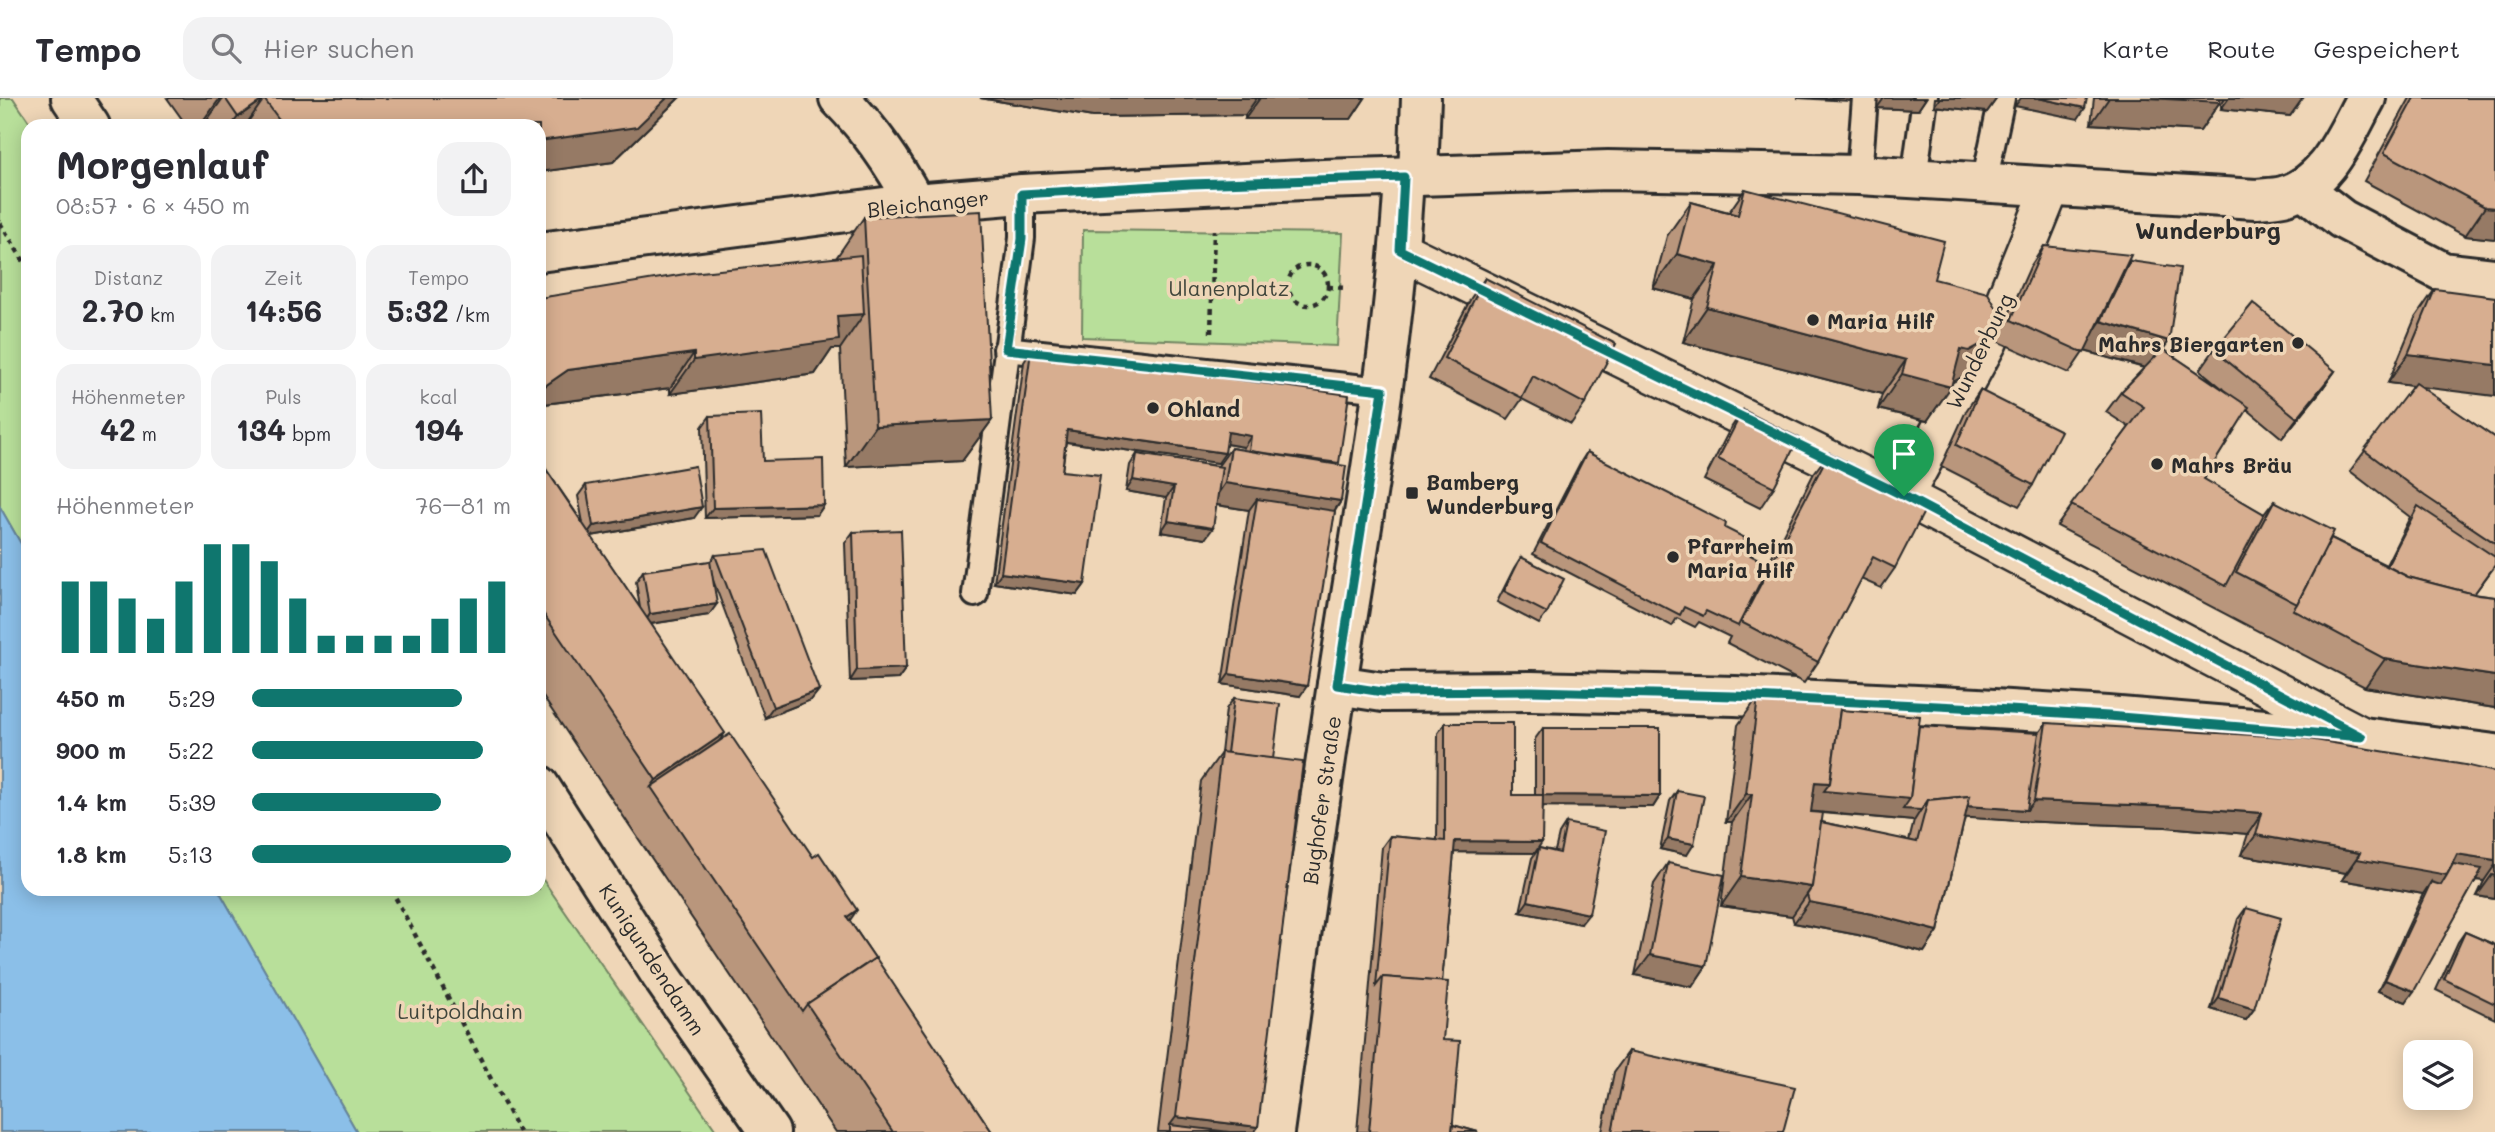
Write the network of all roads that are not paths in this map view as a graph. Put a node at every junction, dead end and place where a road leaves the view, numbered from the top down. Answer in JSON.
{"nodes":[{"id":1,"x":71,"y":98,"type":"edge"},
{"id":2,"x":839,"y":98,"type":"edge"},
{"id":3,"x":1421,"y":98,"type":"edge"},
{"id":4,"x":1866,"y":98,"type":"edge"},
{"id":5,"x":1925,"y":98,"type":"edge"},
{"id":6,"x":2002,"y":98,"type":"edge"},
{"id":7,"x":2366,"y":98,"type":"edge"},
{"id":8,"x":85,"y":119,"type":"edge"},
{"id":9,"x":1411,"y":176,"type":"junction"},
{"id":10,"x":1859,"y":176,"type":"junction"},
{"id":11,"x":1914,"y":179,"type":"junction"},
{"id":12,"x":1984,"y":183,"type":"junction"},
{"id":13,"x":2051,"y":187,"type":"junction"},
{"id":14,"x":2302,"y":188,"type":"junction"},
{"id":15,"x":1022,"y":194,"type":"junction"},
{"id":16,"x":915,"y":202,"type":"junction"},
{"id":17,"x":546,"y":250,"type":"edge"},
{"id":18,"x":1400,"y":250,"type":"junction"},
{"id":19,"x":2495,"y":278,"type":"edge"},
{"id":20,"x":1006,"y":349,"type":"junction"},
{"id":21,"x":1383,"y":390,"type":"junction"},
{"id":22,"x":1904,"y":496,"type":"junction"},
{"id":23,"x":975,"y":594,"type":"dead end"},
{"id":24,"x":1337,"y":685,"type":"junction"},
{"id":25,"x":2362,"y":737,"type":"junction"},
{"id":26,"x":2495,"y":754,"type":"edge"},
{"id":27,"x":546,"y":796,"type":"edge"},
{"id":28,"x":770,"y":1132,"type":"edge"},
{"id":29,"x":1274,"y":1132,"type":"edge"}],
"edges":[{"from":1,"to":8,"type":"street"},
{"from":2,"to":16,"type":"street"},
{"from":3,"to":9,"type":"street","name":"Bughofer Straße"},
{"from":4,"to":10,"type":"lane"},
{"from":5,"to":11,"type":"lane"},
{"from":6,"to":12,"type":"lane"},
{"from":7,"to":14,"type":"street"},
{"from":9,"to":10,"type":"street"},
{"from":9,"to":15,"type":"street","name":"Bleichanger"},
{"from":9,"to":18,"type":"street","name":"Bughofer Straße"},
{"from":10,"to":11,"type":"street"},
{"from":11,"to":12,"type":"street"},
{"from":12,"to":13,"type":"street"},
{"from":13,"to":14,"type":"street"},
{"from":13,"to":22,"type":"street","name":"Wunderburg"},
{"from":14,"to":19,"type":"street"},
{"from":15,"to":16,"type":"street","name":"Bleichanger"},
{"from":15,"to":20,"type":"lane"},
{"from":16,"to":17,"type":"street","name":"Bleichanger"},
{"from":18,"to":21,"type":"street","name":"Bughofer Straße"},
{"from":18,"to":22,"type":"street"},
{"from":20,"to":21,"type":"lane"},
{"from":20,"to":23,"type":"lane"},
{"from":21,"to":24,"type":"street","name":"Bughofer Straße"},
{"from":22,"to":25,"type":"street"},
{"from":24,"to":25,"type":"street"},
{"from":24,"to":29,"type":"street","name":"Bughofer Straße"},
{"from":25,"to":26,"type":"street"},
{"from":27,"to":28,"type":"street","name":"Kunigundendamm"}]}
